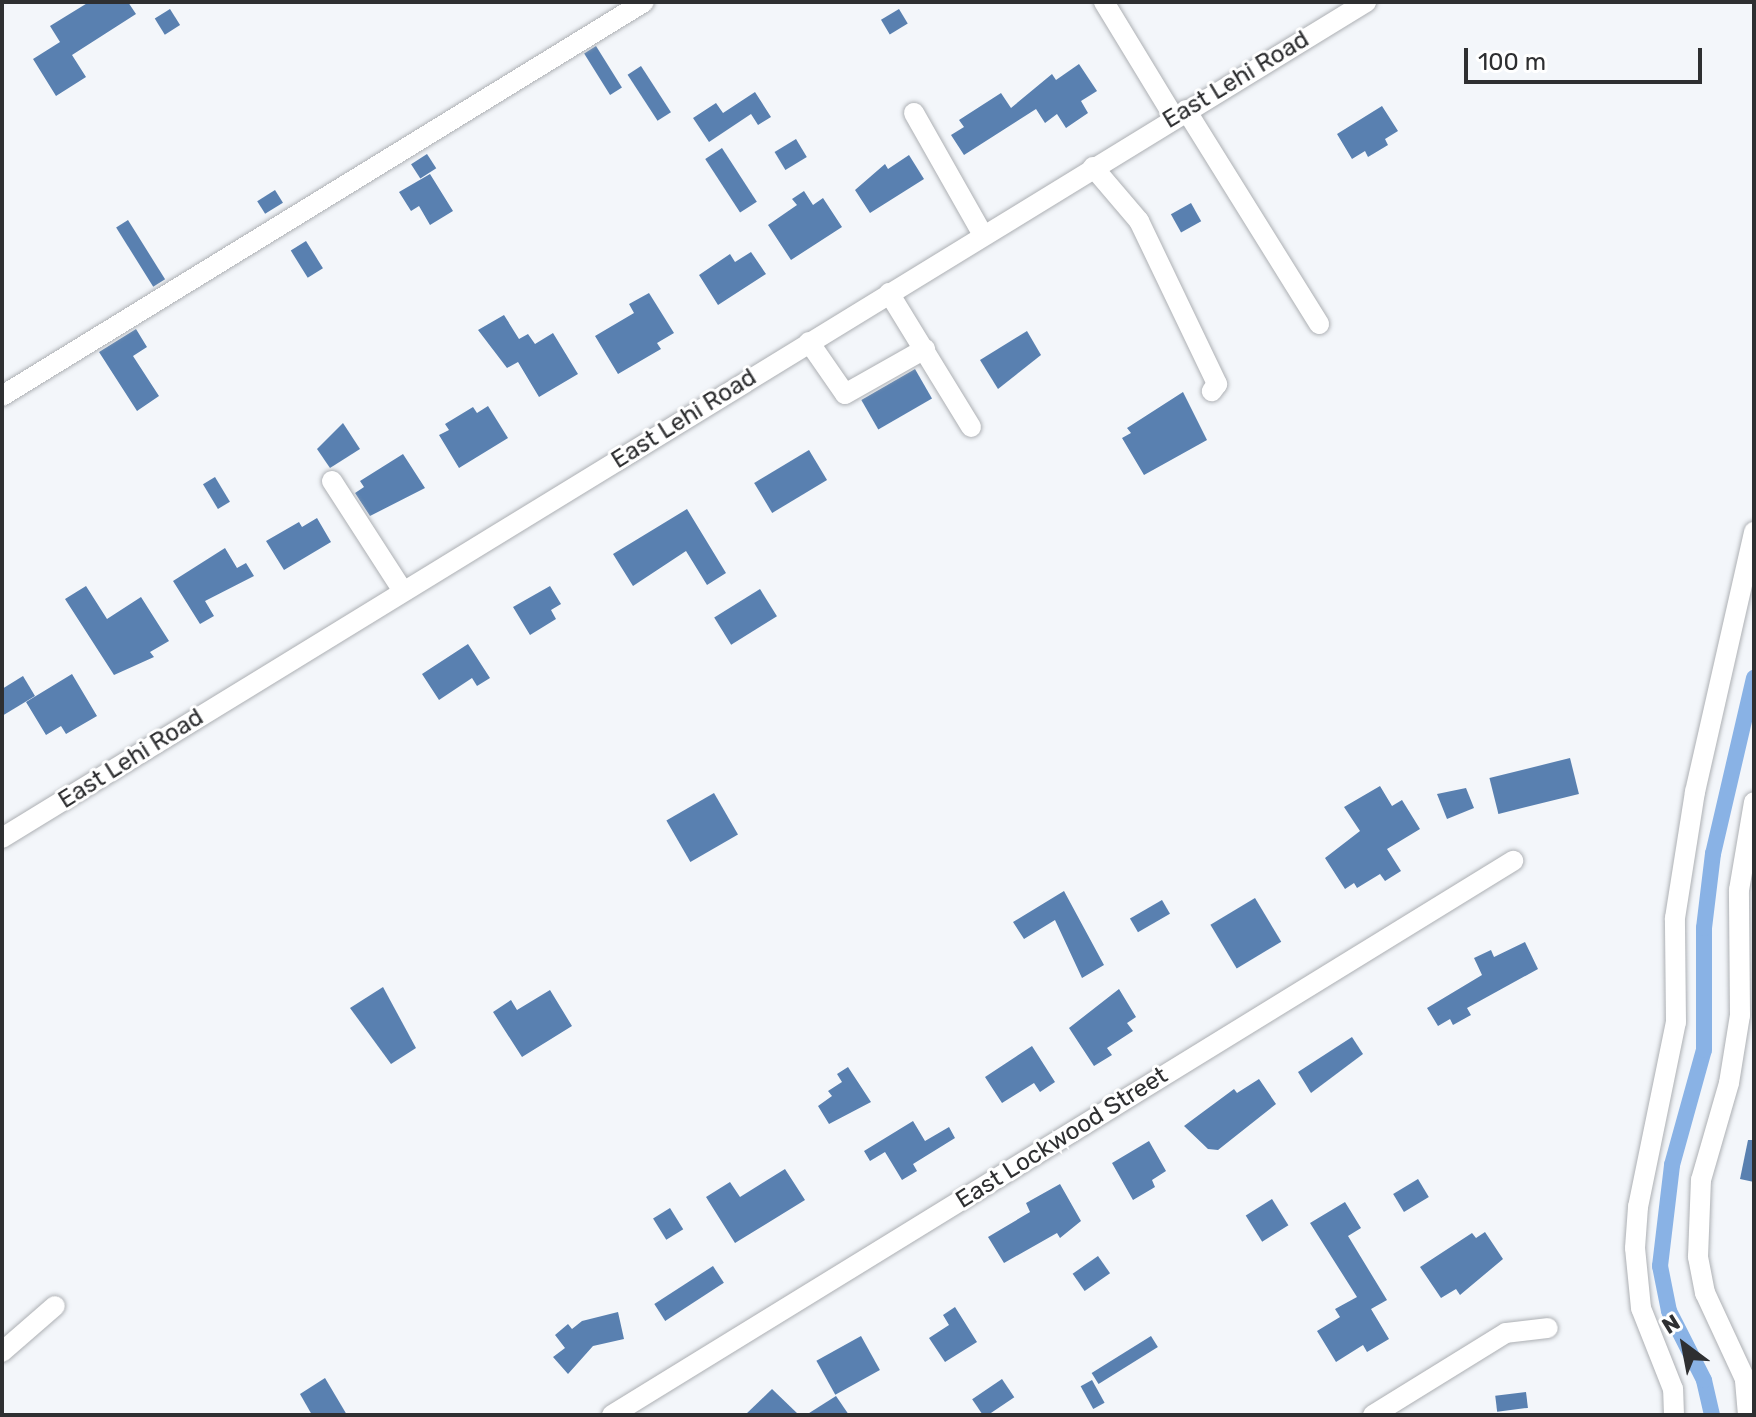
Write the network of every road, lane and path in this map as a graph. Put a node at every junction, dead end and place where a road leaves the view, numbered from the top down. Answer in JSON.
{"nodes":[{"id":1,"x":644,"y":2,"type":"edge"},
{"id":2,"x":1104,"y":2,"type":"edge"},
{"id":3,"x":1366,"y":2,"type":"edge"},
{"id":4,"x":914,"y":113,"type":"dead end"},
{"id":5,"x":1180,"y":113,"type":"junction"},
{"id":6,"x":1093,"y":167,"type":"junction"},
{"id":7,"x":983,"y":235,"type":"junction"},
{"id":8,"x":889,"y":293,"type":"junction"},
{"id":9,"x":1319,"y":324,"type":"dead end"},
{"id":10,"x":809,"y":342,"type":"junction"},
{"id":11,"x":925,"y":349,"type":"junction"},
{"id":12,"x":1212,"y":391,"type":"dead end"},
{"id":13,"x":2,"y":396,"type":"edge"},
{"id":14,"x":971,"y":427,"type":"dead end"},
{"id":15,"x":332,"y":481,"type":"dead end"},
{"id":16,"x":1754,"y":532,"type":"edge"},
{"id":17,"x":403,"y":591,"type":"junction"},
{"id":18,"x":1754,"y":802,"type":"edge"},
{"id":19,"x":2,"y":838,"type":"edge"},
{"id":20,"x":1513,"y":861,"type":"dead end"},
{"id":21,"x":55,"y":1306,"type":"dead end"},
{"id":22,"x":1548,"y":1328,"type":"dead end"},
{"id":23,"x":2,"y":1352,"type":"edge"},
{"id":24,"x":612,"y":1415,"type":"edge"},
{"id":25,"x":1373,"y":1415,"type":"edge"},
{"id":26,"x":1674,"y":1415,"type":"edge"},
{"id":27,"x":1748,"y":1415,"type":"edge"}],
"edges":[{"from":1,"to":13,"type":"street"},
{"from":2,"to":5,"type":"street"},
{"from":3,"to":5,"type":"street","name":"East Lehi Road"},
{"from":4,"to":7,"type":"street"},
{"from":5,"to":6,"type":"street","name":"East Lehi Road"},
{"from":5,"to":9,"type":"street"},
{"from":6,"to":7,"type":"street","name":"East Lehi Road"},
{"from":6,"to":12,"type":"street"},
{"from":7,"to":8,"type":"street","name":"East Lehi Road"},
{"from":8,"to":10,"type":"street","name":"East Lehi Road"},
{"from":8,"to":11,"type":"street"},
{"from":10,"to":11,"type":"street"},
{"from":10,"to":17,"type":"street","name":"East Lehi Road"},
{"from":11,"to":14,"type":"street"},
{"from":15,"to":17,"type":"street"},
{"from":16,"to":26,"type":"street"},
{"from":17,"to":19,"type":"street","name":"East Lehi Road"},
{"from":18,"to":27,"type":"street"},
{"from":20,"to":24,"type":"street","name":"East Lockwood Street"},
{"from":21,"to":23,"type":"street"},
{"from":22,"to":25,"type":"street"}]}
